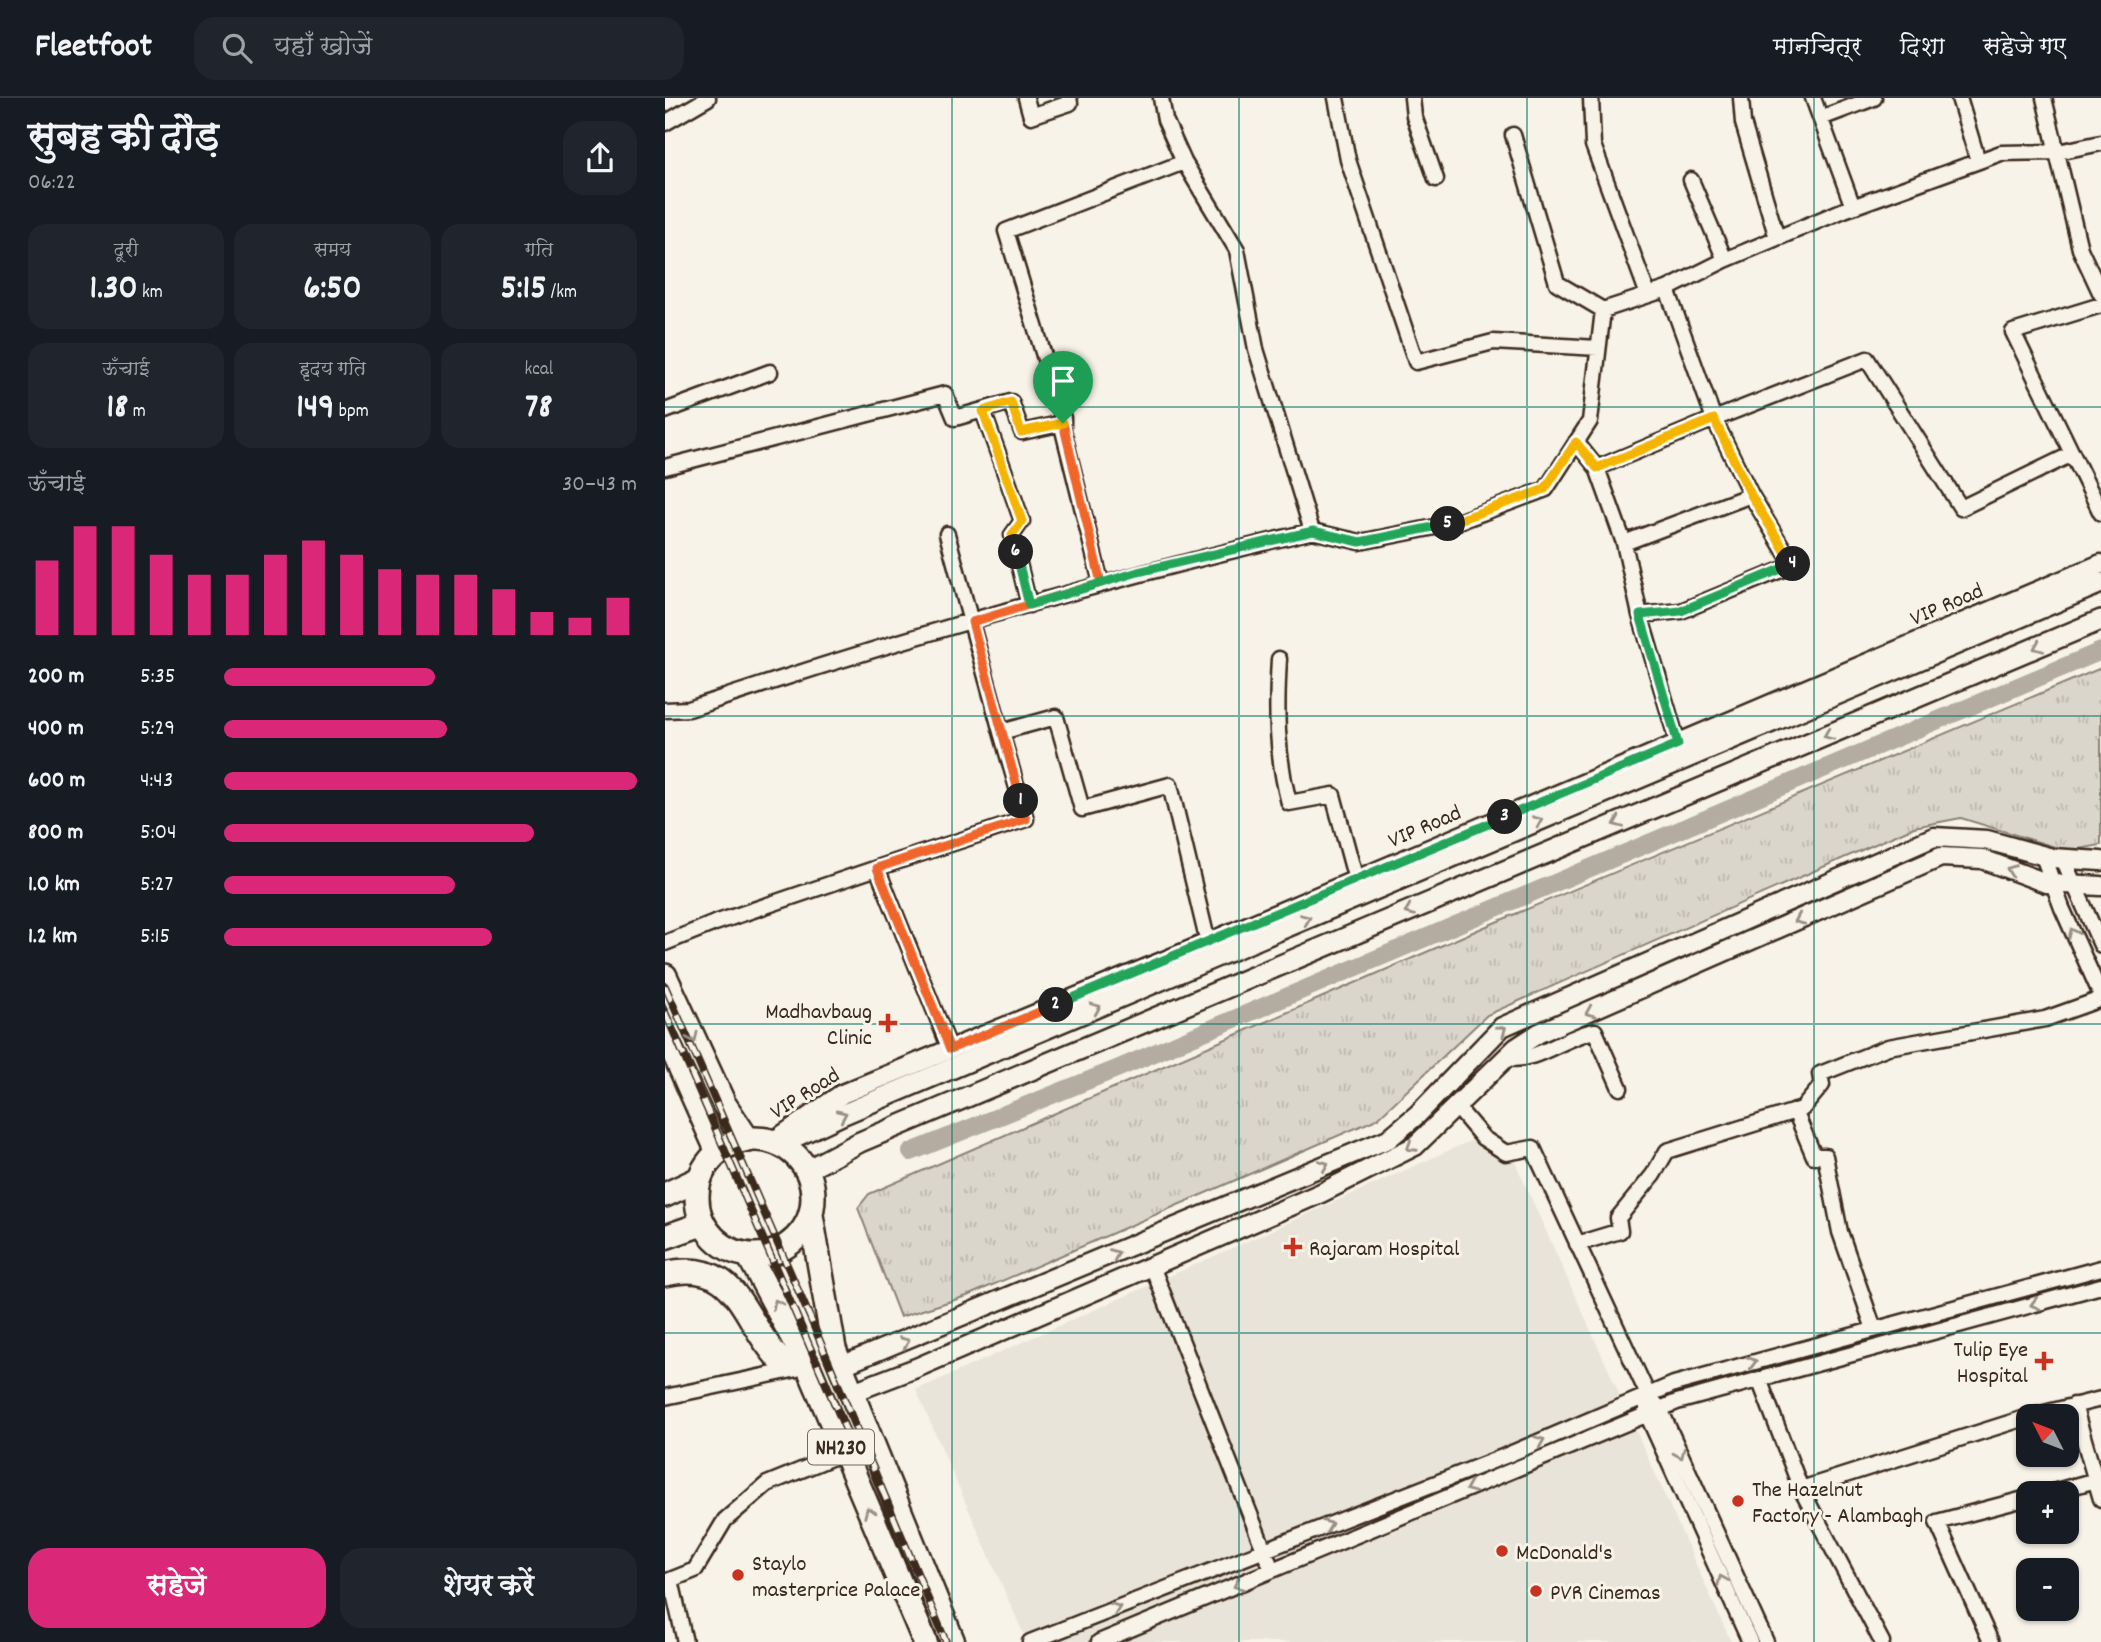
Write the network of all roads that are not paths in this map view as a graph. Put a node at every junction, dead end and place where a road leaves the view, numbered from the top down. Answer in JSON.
{"nodes":[{"id":1,"x":708,"y":98,"type":"edge"},
{"id":2,"x":1026,"y":98,"type":"edge"},
{"id":3,"x":1069,"y":98,"type":"edge"},
{"id":4,"x":1161,"y":98,"type":"edge"},
{"id":5,"x":1336,"y":98,"type":"edge"},
{"id":6,"x":1412,"y":98,"type":"edge"},
{"id":7,"x":1591,"y":98,"type":"edge"},
{"id":8,"x":1741,"y":98,"type":"edge"},
{"id":9,"x":1813,"y":98,"type":"edge"},
{"id":10,"x":1874,"y":98,"type":"edge"},
{"id":11,"x":1959,"y":98,"type":"edge"},
{"id":12,"x":2043,"y":98,"type":"edge"},
{"id":13,"x":1821,"y":118,"type":"junction"},
{"id":14,"x":665,"y":123,"type":"edge"},
{"id":15,"x":1513,"y":135,"type":"dead end"},
{"id":16,"x":2101,"y":143,"type":"edge"},
{"id":17,"x":2058,"y":152,"type":"junction"},
{"id":18,"x":1978,"y":161,"type":"junction"},
{"id":19,"x":1184,"y":162,"type":"junction"},
{"id":20,"x":1436,"y":179,"type":"dead end"},
{"id":21,"x":1692,"y":180,"type":"dead end"},
{"id":22,"x":1853,"y":207,"type":"junction"},
{"id":23,"x":1777,"y":238,"type":"junction"},
{"id":24,"x":1725,"y":260,"type":"junction"},
{"id":25,"x":1667,"y":289,"type":"junction"},
{"id":26,"x":2101,"y":294,"type":"edge"},
{"id":27,"x":1648,"y":295,"type":"junction"},
{"id":28,"x":2101,"y":305,"type":"edge"},
{"id":29,"x":1603,"y":310,"type":"junction"},
{"id":30,"x":1598,"y":348,"type":"junction"},
{"id":31,"x":770,"y":372,"type":"dead end"},
{"id":32,"x":665,"y":411,"type":"edge"},
{"id":33,"x":983,"y":411,"type":"junction"},
{"id":34,"x":1714,"y":419,"type":"junction"},
{"id":35,"x":1063,"y":423,"type":"junction"},
{"id":36,"x":1576,"y":442,"type":"junction"},
{"id":37,"x":2072,"y":454,"type":"junction"},
{"id":38,"x":665,"y":467,"type":"edge"},
{"id":39,"x":1597,"y":468,"type":"junction"},
{"id":40,"x":1751,"y":495,"type":"junction"},
{"id":41,"x":2101,"y":513,"type":"edge"},
{"id":42,"x":1313,"y":531,"type":"junction"},
{"id":43,"x":947,"y":534,"type":"dead end"},
{"id":44,"x":1624,"y":543,"type":"junction"},
{"id":45,"x":2101,"y":564,"type":"edge"},
{"id":46,"x":1101,"y":583,"type":"junction"},
{"id":47,"x":2101,"y":583,"type":"edge"},
{"id":48,"x":1029,"y":605,"type":"junction"},
{"id":49,"x":1640,"y":615,"type":"junction"},
{"id":50,"x":2101,"y":620,"type":"edge"},
{"id":51,"x":972,"y":622,"type":"junction"},
{"id":52,"x":1279,"y":659,"type":"dead end"},
{"id":53,"x":665,"y":710,"type":"edge"},
{"id":54,"x":1001,"y":732,"type":"junction"},
{"id":55,"x":1678,"y":744,"type":"junction"},
{"id":56,"x":1436,"y":855,"type":"junction"},
{"id":57,"x":2043,"y":856,"type":"junction"},
{"id":58,"x":2063,"y":859,"type":"junction"},
{"id":59,"x":2101,"y":861,"type":"edge"},
{"id":60,"x":877,"y":868,"type":"junction"},
{"id":61,"x":1356,"y":880,"type":"junction"},
{"id":62,"x":2053,"y":884,"type":"junction"},
{"id":63,"x":2074,"y":885,"type":"junction"},
{"id":64,"x":2101,"y":886,"type":"edge"},
{"id":65,"x":665,"y":943,"type":"edge"},
{"id":66,"x":1208,"y":943,"type":"junction"},
{"id":67,"x":2101,"y":945,"type":"edge"},
{"id":68,"x":665,"y":976,"type":"edge"},
{"id":69,"x":2101,"y":997,"type":"edge"},
{"id":70,"x":665,"y":1033,"type":"edge"},
{"id":71,"x":950,"y":1049,"type":"junction"},
{"id":72,"x":1505,"y":1058,"type":"junction"},
{"id":73,"x":1473,"y":1059,"type":"junction"},
{"id":74,"x":1488,"y":1075,"type":"junction"},
{"id":75,"x":1620,"y":1088,"type":"dead end"},
{"id":76,"x":1456,"y":1106,"type":"junction"},
{"id":77,"x":1795,"y":1111,"type":"junction"},
{"id":78,"x":748,"y":1140,"type":"junction"},
{"id":79,"x":776,"y":1143,"type":"junction"},
{"id":80,"x":718,"y":1152,"type":"junction"},
{"id":81,"x":807,"y":1170,"type":"junction"},
{"id":82,"x":699,"y":1179,"type":"junction"},
{"id":83,"x":665,"y":1195,"type":"edge"},
{"id":84,"x":811,"y":1215,"type":"junction"},
{"id":85,"x":702,"y":1224,"type":"junction"},
{"id":86,"x":665,"y":1237,"type":"edge"},
{"id":87,"x":1577,"y":1244,"type":"junction"},
{"id":88,"x":749,"y":1256,"type":"junction"},
{"id":89,"x":1151,"y":1266,"type":"junction"},
{"id":90,"x":2101,"y":1268,"type":"edge"},
{"id":91,"x":665,"y":1274,"type":"edge"},
{"id":92,"x":2101,"y":1286,"type":"edge"},
{"id":93,"x":1874,"y":1329,"type":"junction"},
{"id":94,"x":807,"y":1364,"type":"junction"},
{"id":95,"x":841,"y":1366,"type":"junction"},
{"id":96,"x":1759,"y":1379,"type":"junction"},
{"id":97,"x":853,"y":1392,"type":"junction"},
{"id":98,"x":1648,"y":1395,"type":"junction"},
{"id":99,"x":665,"y":1397,"type":"edge"},
{"id":100,"x":2101,"y":1399,"type":"edge"},
{"id":101,"x":2078,"y":1404,"type":"edge"},
{"id":102,"x":1653,"y":1411,"type":"junction"},
{"id":103,"x":2016,"y":1420,"type":"edge"},
{"id":104,"x":2079,"y":1422,"type":"edge"},
{"id":105,"x":843,"y":1453,"type":"junction"},
{"id":106,"x":2096,"y":1480,"type":"junction"},
{"id":107,"x":2079,"y":1485,"type":"edge"},
{"id":108,"x":1801,"y":1489,"type":"junction"},
{"id":109,"x":2101,"y":1499,"type":"edge"},
{"id":110,"x":2016,"y":1501,"type":"edge"},
{"id":111,"x":1263,"y":1550,"type":"junction"},
{"id":112,"x":1272,"y":1570,"type":"junction"},
{"id":113,"x":668,"y":1581,"type":"edge"},
{"id":114,"x":685,"y":1642,"type":"edge"},
{"id":115,"x":925,"y":1642,"type":"edge"},
{"id":116,"x":953,"y":1642,"type":"edge"},
{"id":117,"x":1030,"y":1642,"type":"edge"},
{"id":118,"x":1099,"y":1642,"type":"edge"},
{"id":119,"x":1750,"y":1642,"type":"edge"},
{"id":120,"x":1766,"y":1642,"type":"edge"},
{"id":121,"x":1882,"y":1642,"type":"edge"},
{"id":122,"x":1991,"y":1642,"type":"edge"}],
"edges":[{"from":1,"to":14,"type":"street"},
{"from":2,"to":3,"type":"street"},
{"from":4,"to":19,"type":"street"},
{"from":5,"to":30,"type":"street"},
{"from":6,"to":20,"type":"street"},
{"from":7,"to":27,"type":"street"},
{"from":8,"to":23,"type":"street"},
{"from":9,"to":13,"type":"street"},
{"from":10,"to":13,"type":"street"},
{"from":11,"to":18,"type":"street"},
{"from":12,"to":17,"type":"street"},
{"from":13,"to":22,"type":"street"},
{"from":15,"to":29,"type":"street"},
{"from":16,"to":17,"type":"street"},
{"from":17,"to":18,"type":"street"},
{"from":17,"to":26,"type":"street"},
{"from":18,"to":22,"type":"street"},
{"from":19,"to":35,"type":"street"},
{"from":19,"to":42,"type":"street"},
{"from":21,"to":24,"type":"street"},
{"from":22,"to":23,"type":"street"},
{"from":23,"to":24,"type":"street"},
{"from":24,"to":25,"type":"street"},
{"from":25,"to":27,"type":"street"},
{"from":25,"to":34,"type":"street"},
{"from":27,"to":29,"type":"street"},
{"from":28,"to":37,"type":"street"},
{"from":29,"to":30,"type":"street"},
{"from":30,"to":36,"type":"street"},
{"from":31,"to":32,"type":"street"},
{"from":33,"to":35,"type":"street"},
{"from":33,"to":38,"type":"street"},
{"from":33,"to":48,"type":"street"},
{"from":34,"to":37,"type":"street"},
{"from":34,"to":39,"type":"street"},
{"from":34,"to":40,"type":"street"},
{"from":35,"to":46,"type":"street"},
{"from":36,"to":39,"type":"street"},
{"from":36,"to":42,"type":"street"},
{"from":37,"to":41,"type":"street"},
{"from":39,"to":44,"type":"street"},
{"from":40,"to":44,"type":"street"},
{"from":40,"to":49,"type":"street"},
{"from":42,"to":46,"type":"street"},
{"from":43,"to":51,"type":"street"},
{"from":44,"to":49,"type":"street"},
{"from":45,"to":55,"type":"street","name":"VIP Road"},
{"from":46,"to":48,"type":"street"},
{"from":56,"to":47,"type":"main road","name":"VIP Road","one_way":true},
{"from":48,"to":51,"type":"street"},
{"from":49,"to":55,"type":"street"},
{"from":50,"to":81,"type":"main road","one_way":true},
{"from":51,"to":53,"type":"street"},
{"from":51,"to":54,"type":"street"},
{"from":52,"to":61,"type":"street"},
{"from":54,"to":60,"type":"street"},
{"from":54,"to":66,"type":"street"},
{"from":55,"to":56,"type":"street","name":"VIP Road"},
{"from":56,"to":61,"type":"street","name":"VIP Road"},
{"from":79,"to":56,"type":"main road","name":"VIP Road","one_way":true},
{"from":57,"to":58,"type":"street"},
{"from":57,"to":62,"type":"street"},
{"from":73,"to":57,"type":"street","one_way":true},
{"from":58,"to":59,"type":"street"},
{"from":58,"to":63,"type":"street"},
{"from":60,"to":65,"type":"street"},
{"from":60,"to":71,"type":"street"},
{"from":61,"to":66,"type":"street","name":"VIP Road"},
{"from":62,"to":63,"type":"street"},
{"from":69,"to":62,"type":"street","one_way":true},
{"from":62,"to":72,"type":"street","one_way":true},
{"from":63,"to":64,"type":"street"},
{"from":63,"to":67,"type":"street"},
{"from":66,"to":71,"type":"street","name":"VIP Road"},
{"from":68,"to":78,"type":"main road","one_way":true},
{"from":69,"to":77,"type":"street"},
{"from":70,"to":80,"type":"main road"},
{"from":71,"to":79,"type":"street","name":"VIP Road"},
{"from":72,"to":74,"type":"street"},
{"from":72,"to":75,"type":"street"},
{"from":73,"to":74,"type":"street"},
{"from":95,"to":73,"type":"street","one_way":true},
{"from":74,"to":76,"type":"street"},
{"from":76,"to":87,"type":"street"},
{"from":76,"to":89,"type":"street","one_way":true},
{"from":77,"to":87,"type":"street"},
{"from":77,"to":93,"type":"street"},
{"from":78,"to":79,"type":"main road"},
{"from":78,"to":80,"type":"main road"},
{"from":79,"to":81,"type":"main road"},
{"from":80,"to":82,"type":"main road"},
{"from":81,"to":84,"type":"main road","number":"NH230"},
{"from":82,"to":83,"type":"main road"},
{"from":82,"to":85,"type":"main road"},
{"from":84,"to":88,"type":"main road"},
{"from":84,"to":95,"type":"main road","number":"NH230"},
{"from":85,"to":86,"type":"main road"},
{"from":85,"to":88,"type":"main road"},
{"from":87,"to":98,"type":"street"},
{"from":94,"to":88,"type":"main road","number":"NH230","one_way":true},
{"from":89,"to":97,"type":"street"},
{"from":89,"to":111,"type":"street"},
{"from":90,"to":93,"type":"street"},
{"from":91,"to":94,"type":"main road"},
{"from":92,"to":96,"type":"street","one_way":true},
{"from":98,"to":93,"type":"street","one_way":true},
{"from":94,"to":99,"type":"street"},
{"from":94,"to":105,"type":"main road","number":"NH230"},
{"from":95,"to":97,"type":"main road","number":"NH230"},
{"from":96,"to":102,"type":"street"},
{"from":96,"to":108,"type":"street"},
{"from":97,"to":116,"type":"main road","number":"NH230"},
{"from":98,"to":102,"type":"street"},
{"from":111,"to":98,"type":"street","one_way":true},
{"from":100,"to":101,"type":"street"},
{"from":102,"to":112,"type":"street","one_way":true},
{"from":119,"to":102,"type":"street","one_way":true},
{"from":102,"to":120,"type":"street","one_way":true},
{"from":103,"to":108,"type":"street"},
{"from":104,"to":106,"type":"street"},
{"from":105,"to":113,"type":"street"},
{"from":115,"to":105,"type":"main road","number":"NH230","one_way":true},
{"from":106,"to":107,"type":"street"},
{"from":106,"to":109,"type":"street"},
{"from":108,"to":121,"type":"street"},
{"from":110,"to":122,"type":"street"},
{"from":111,"to":112,"type":"street"},
{"from":117,"to":111,"type":"street","one_way":true},
{"from":112,"to":118,"type":"street","one_way":true},
{"from":113,"to":114,"type":"street"}]}
